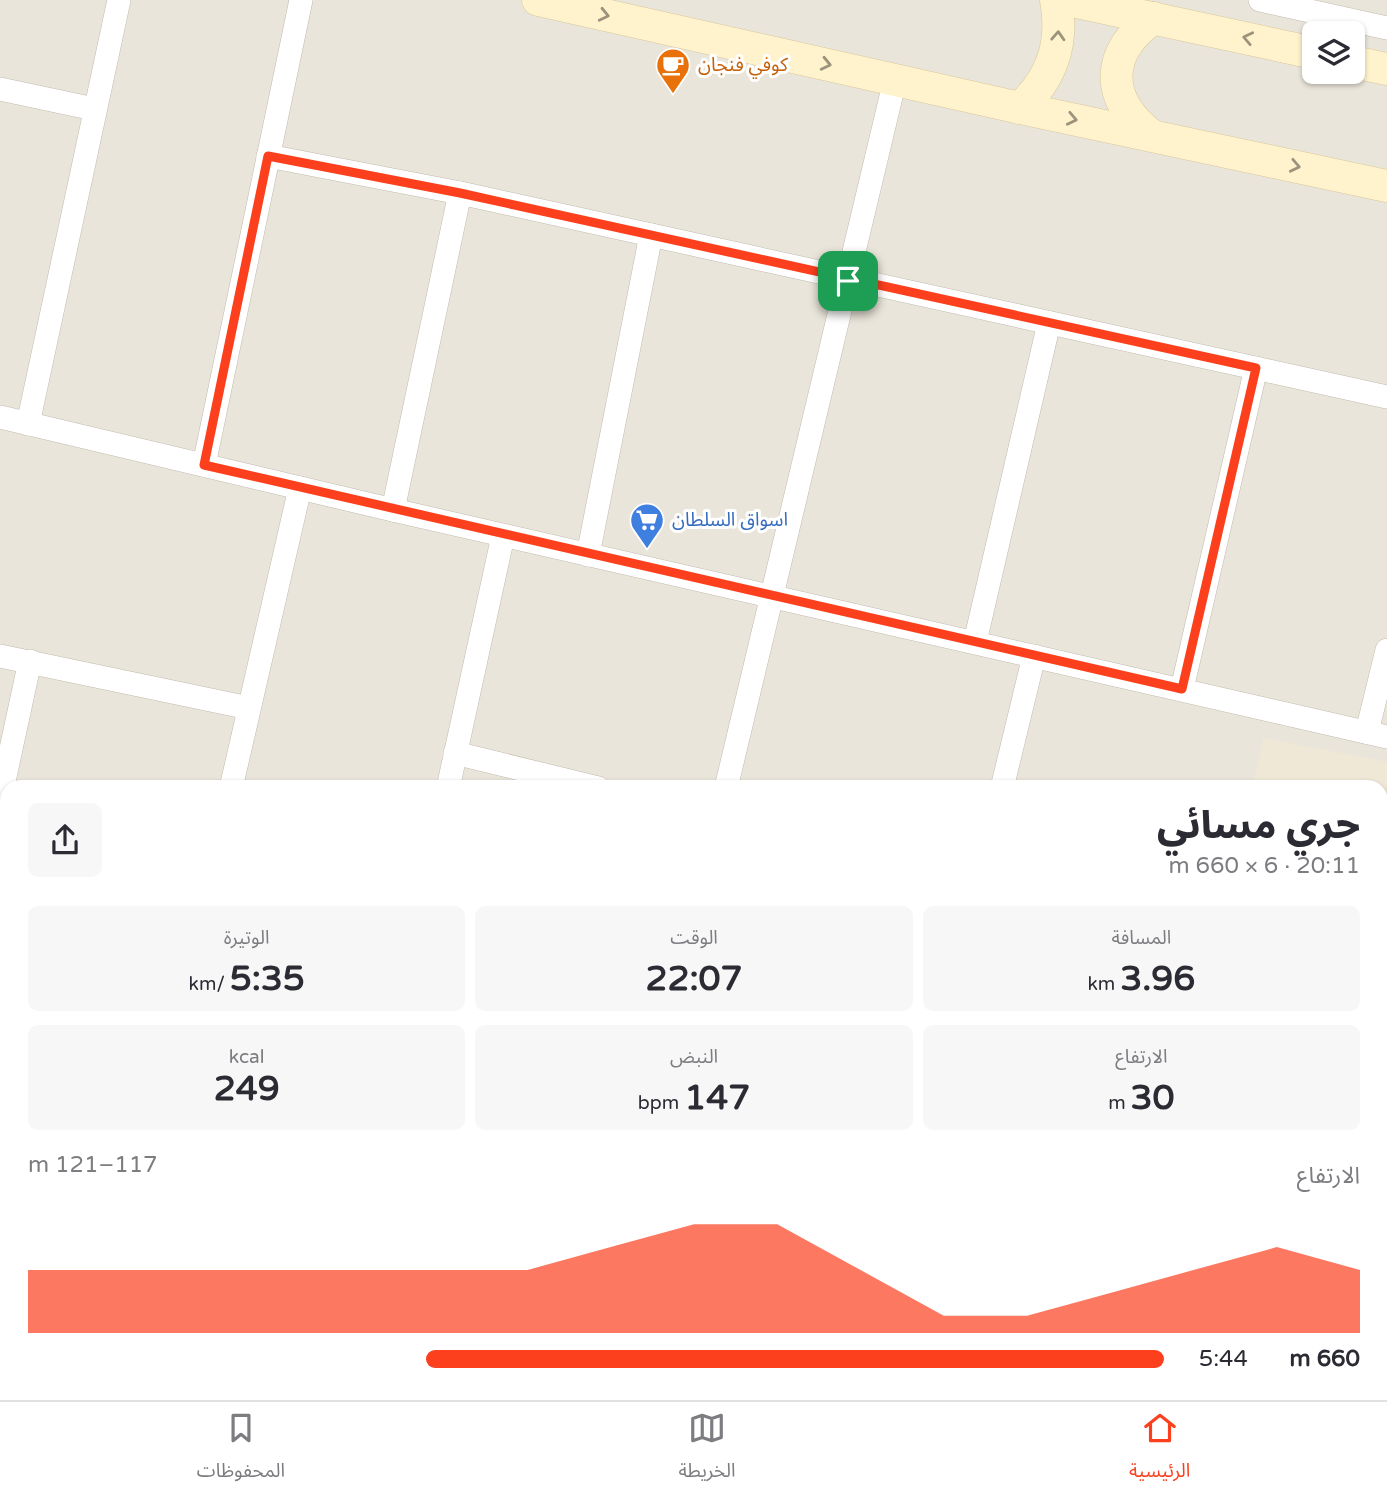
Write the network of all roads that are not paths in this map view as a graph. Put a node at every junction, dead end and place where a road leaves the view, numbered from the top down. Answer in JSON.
{"nodes":[{"id":1,"x":119,"y":0,"type":"edge"},
{"id":2,"x":301,"y":0,"type":"edge"},
{"id":3,"x":538,"y":0,"type":"edge"},
{"id":4,"x":1056,"y":0,"type":"edge"},
{"id":5,"x":1068,"y":0,"type":"edge"},
{"id":6,"x":1260,"y":0,"type":"edge"},
{"id":7,"x":1154,"y":18,"type":"junction"},
{"id":8,"x":1387,"y":28,"type":"edge"},
{"id":9,"x":1302,"y":50,"type":"edge"},
{"id":10,"x":1365,"y":64,"type":"edge"},
{"id":11,"x":1387,"y":69,"type":"edge"},
{"id":12,"x":895,"y":80,"type":"junction"},
{"id":13,"x":0,"y":89,"type":"edge"},
{"id":14,"x":1020,"y":108,"type":"junction"},
{"id":15,"x":94,"y":109,"type":"junction"},
{"id":16,"x":1151,"y":135,"type":"junction"},
{"id":17,"x":268,"y":156,"type":"junction"},
{"id":18,"x":1387,"y":186,"type":"edge"},
{"id":19,"x":460,"y":193,"type":"junction"},
{"id":20,"x":651,"y":235,"type":"junction"},
{"id":21,"x":848,"y":281,"type":"junction"},
{"id":22,"x":1049,"y":323,"type":"junction"},
{"id":23,"x":1256,"y":368,"type":"junction"},
{"id":24,"x":1387,"y":397,"type":"edge"},
{"id":25,"x":0,"y":417,"type":"edge"},
{"id":26,"x":28,"y":424,"type":"junction"},
{"id":27,"x":204,"y":465,"type":"junction"},
{"id":28,"x":300,"y":488,"type":"junction"},
{"id":29,"x":393,"y":510,"type":"junction"},
{"id":30,"x":503,"y":536,"type":"junction"},
{"id":31,"x":588,"y":555,"type":"junction"},
{"id":32,"x":773,"y":595,"type":"junction"},
{"id":33,"x":975,"y":642,"type":"junction"},
{"id":34,"x":1387,"y":650,"type":"edge"},
{"id":35,"x":0,"y":656,"type":"edge"},
{"id":36,"x":1034,"y":656,"type":"junction"},
{"id":37,"x":30,"y":661,"type":"junction"},
{"id":38,"x":1182,"y":689,"type":"junction"},
{"id":39,"x":249,"y":708,"type":"junction"},
{"id":40,"x":1377,"y":734,"type":"edge"},
{"id":41,"x":455,"y":753,"type":"junction"},
{"id":42,"x":4,"y":780,"type":"edge"},
{"id":43,"x":233,"y":780,"type":"edge"},
{"id":44,"x":449,"y":780,"type":"edge"},
{"id":45,"x":565,"y":780,"type":"edge"},
{"id":46,"x":728,"y":780,"type":"edge"},
{"id":47,"x":1004,"y":780,"type":"edge"}],
"edges":[{"from":1,"to":15,"type":"street"},
{"from":2,"to":17,"type":"street"},
{"from":3,"to":12,"type":"main road","one_way":true},
{"from":14,"to":4,"type":"main road","one_way":true},
{"from":5,"to":7,"type":"main road"},
{"from":6,"to":8,"type":"street"},
{"from":9,"to":7,"type":"main road","one_way":true},
{"from":7,"to":16,"type":"main road"},
{"from":10,"to":11,"type":"main road"},
{"from":12,"to":14,"type":"main road"},
{"from":12,"to":21,"type":"street"},
{"from":13,"to":15,"type":"street"},
{"from":14,"to":16,"type":"main road","one_way":true},
{"from":15,"to":26,"type":"street"},
{"from":16,"to":18,"type":"main road","one_way":true},
{"from":17,"to":19,"type":"street"},
{"from":17,"to":27,"type":"street"},
{"from":19,"to":20,"type":"street"},
{"from":19,"to":29,"type":"street"},
{"from":20,"to":21,"type":"street"},
{"from":20,"to":31,"type":"street"},
{"from":21,"to":22,"type":"street"},
{"from":21,"to":32,"type":"street"},
{"from":22,"to":23,"type":"street"},
{"from":22,"to":33,"type":"street"},
{"from":23,"to":24,"type":"street"},
{"from":23,"to":38,"type":"street"},
{"from":25,"to":26,"type":"street"},
{"from":26,"to":27,"type":"street"},
{"from":27,"to":28,"type":"street"},
{"from":28,"to":29,"type":"street"},
{"from":28,"to":39,"type":"street"},
{"from":29,"to":30,"type":"street"},
{"from":30,"to":31,"type":"street"},
{"from":30,"to":41,"type":"street"},
{"from":31,"to":32,"type":"street"},
{"from":32,"to":33,"type":"street"},
{"from":32,"to":46,"type":"street"},
{"from":33,"to":36,"type":"street"},
{"from":34,"to":40,"type":"street"},
{"from":35,"to":37,"type":"street"},
{"from":36,"to":38,"type":"street"},
{"from":36,"to":47,"type":"street"},
{"from":37,"to":39,"type":"street"},
{"from":37,"to":42,"type":"street"},
{"from":38,"to":40,"type":"street"},
{"from":39,"to":43,"type":"street"},
{"from":41,"to":44,"type":"street"},
{"from":41,"to":45,"type":"street"}]}
